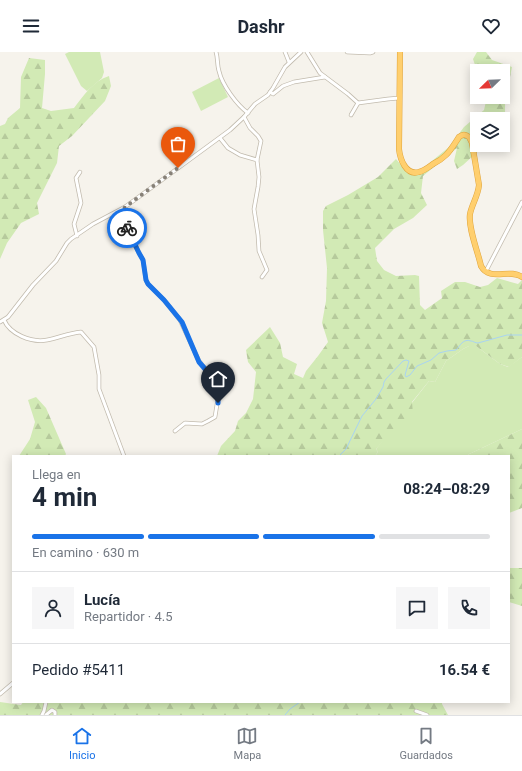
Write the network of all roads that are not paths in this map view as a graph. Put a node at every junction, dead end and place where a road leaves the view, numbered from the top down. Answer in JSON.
{"nodes":[{"id":1,"x":216,"y":52,"type":"edge"},
{"id":2,"x":285,"y":52,"type":"edge"},
{"id":3,"x":301,"y":52,"type":"edge"},
{"id":4,"x":307,"y":52,"type":"edge"},
{"id":5,"x":347,"y":52,"type":"edge"},
{"id":6,"x":373,"y":52,"type":"edge"},
{"id":7,"x":400,"y":52,"type":"edge"},
{"id":8,"x":290,"y":62,"type":"junction"},
{"id":9,"x":325,"y":77,"type":"junction"},
{"id":10,"x":270,"y":92,"type":"junction"},
{"id":11,"x":400,"y":98,"type":"junction"},
{"id":12,"x":358,"y":103,"type":"junction"},
{"id":13,"x":248,"y":112,"type":"junction"},
{"id":14,"x":351,"y":115,"type":"dead end"},
{"id":15,"x":244,"y":117,"type":"junction"},
{"id":16,"x":220,"y":138,"type":"junction"},
{"id":17,"x":257,"y":160,"type":"junction"},
{"id":18,"x":80,"y":172,"type":"dead end"},
{"id":19,"x":522,"y":202,"type":"edge"},
{"id":20,"x":125,"y":207,"type":"junction"},
{"id":21,"x":77,"y":236,"type":"junction"},
{"id":22,"x":486,"y":272,"type":"junction"},
{"id":23,"x":262,"y":277,"type":"dead end"},
{"id":24,"x":522,"y":277,"type":"edge"},
{"id":25,"x":2,"y":321,"type":"edge"},
{"id":26,"x":175,"y":431,"type":"dead end"},
{"id":27,"x":124,"y":455,"type":"edge"},
{"id":28,"x":12,"y":684,"type":"edge"},
{"id":29,"x":0,"y":694,"type":"edge"},
{"id":30,"x":46,"y":703,"type":"edge"},
{"id":31,"x":416,"y":711,"type":"dead end"},
{"id":32,"x":42,"y":715,"type":"edge"},
{"id":33,"x":46,"y":715,"type":"edge"},
{"id":34,"x":55,"y":715,"type":"edge"},
{"id":35,"x":426,"y":715,"type":"edge"}],
"edges":[{"from":1,"to":13,"type":"street"},
{"from":2,"to":8,"type":"street"},
{"from":3,"to":8,"type":"street"},
{"from":4,"to":9,"type":"street"},
{"from":5,"to":6,"type":"street"},
{"from":7,"to":11,"type":"highway"},
{"from":8,"to":10,"type":"street"},
{"from":9,"to":10,"type":"street"},
{"from":9,"to":12,"type":"street"},
{"from":10,"to":13,"type":"street"},
{"from":11,"to":12,"type":"street"},
{"from":11,"to":22,"type":"highway"},
{"from":12,"to":14,"type":"street"},
{"from":13,"to":15,"type":"street"},
{"from":15,"to":16,"type":"street"},
{"from":15,"to":17,"type":"street"},
{"from":16,"to":17,"type":"street"},
{"from":16,"to":20,"type":"street"},
{"from":17,"to":23,"type":"street"},
{"from":18,"to":21,"type":"street"},
{"from":19,"to":22,"type":"street"},
{"from":20,"to":21,"type":"street"},
{"from":20,"to":26,"type":"street"},
{"from":21,"to":25,"type":"street"},
{"from":22,"to":24,"type":"highway"},
{"from":25,"to":27,"type":"street"},
{"from":28,"to":29,"type":"street"},
{"from":30,"to":32,"type":"street"},
{"from":31,"to":35,"type":"street"},
{"from":33,"to":34,"type":"street"}]}
